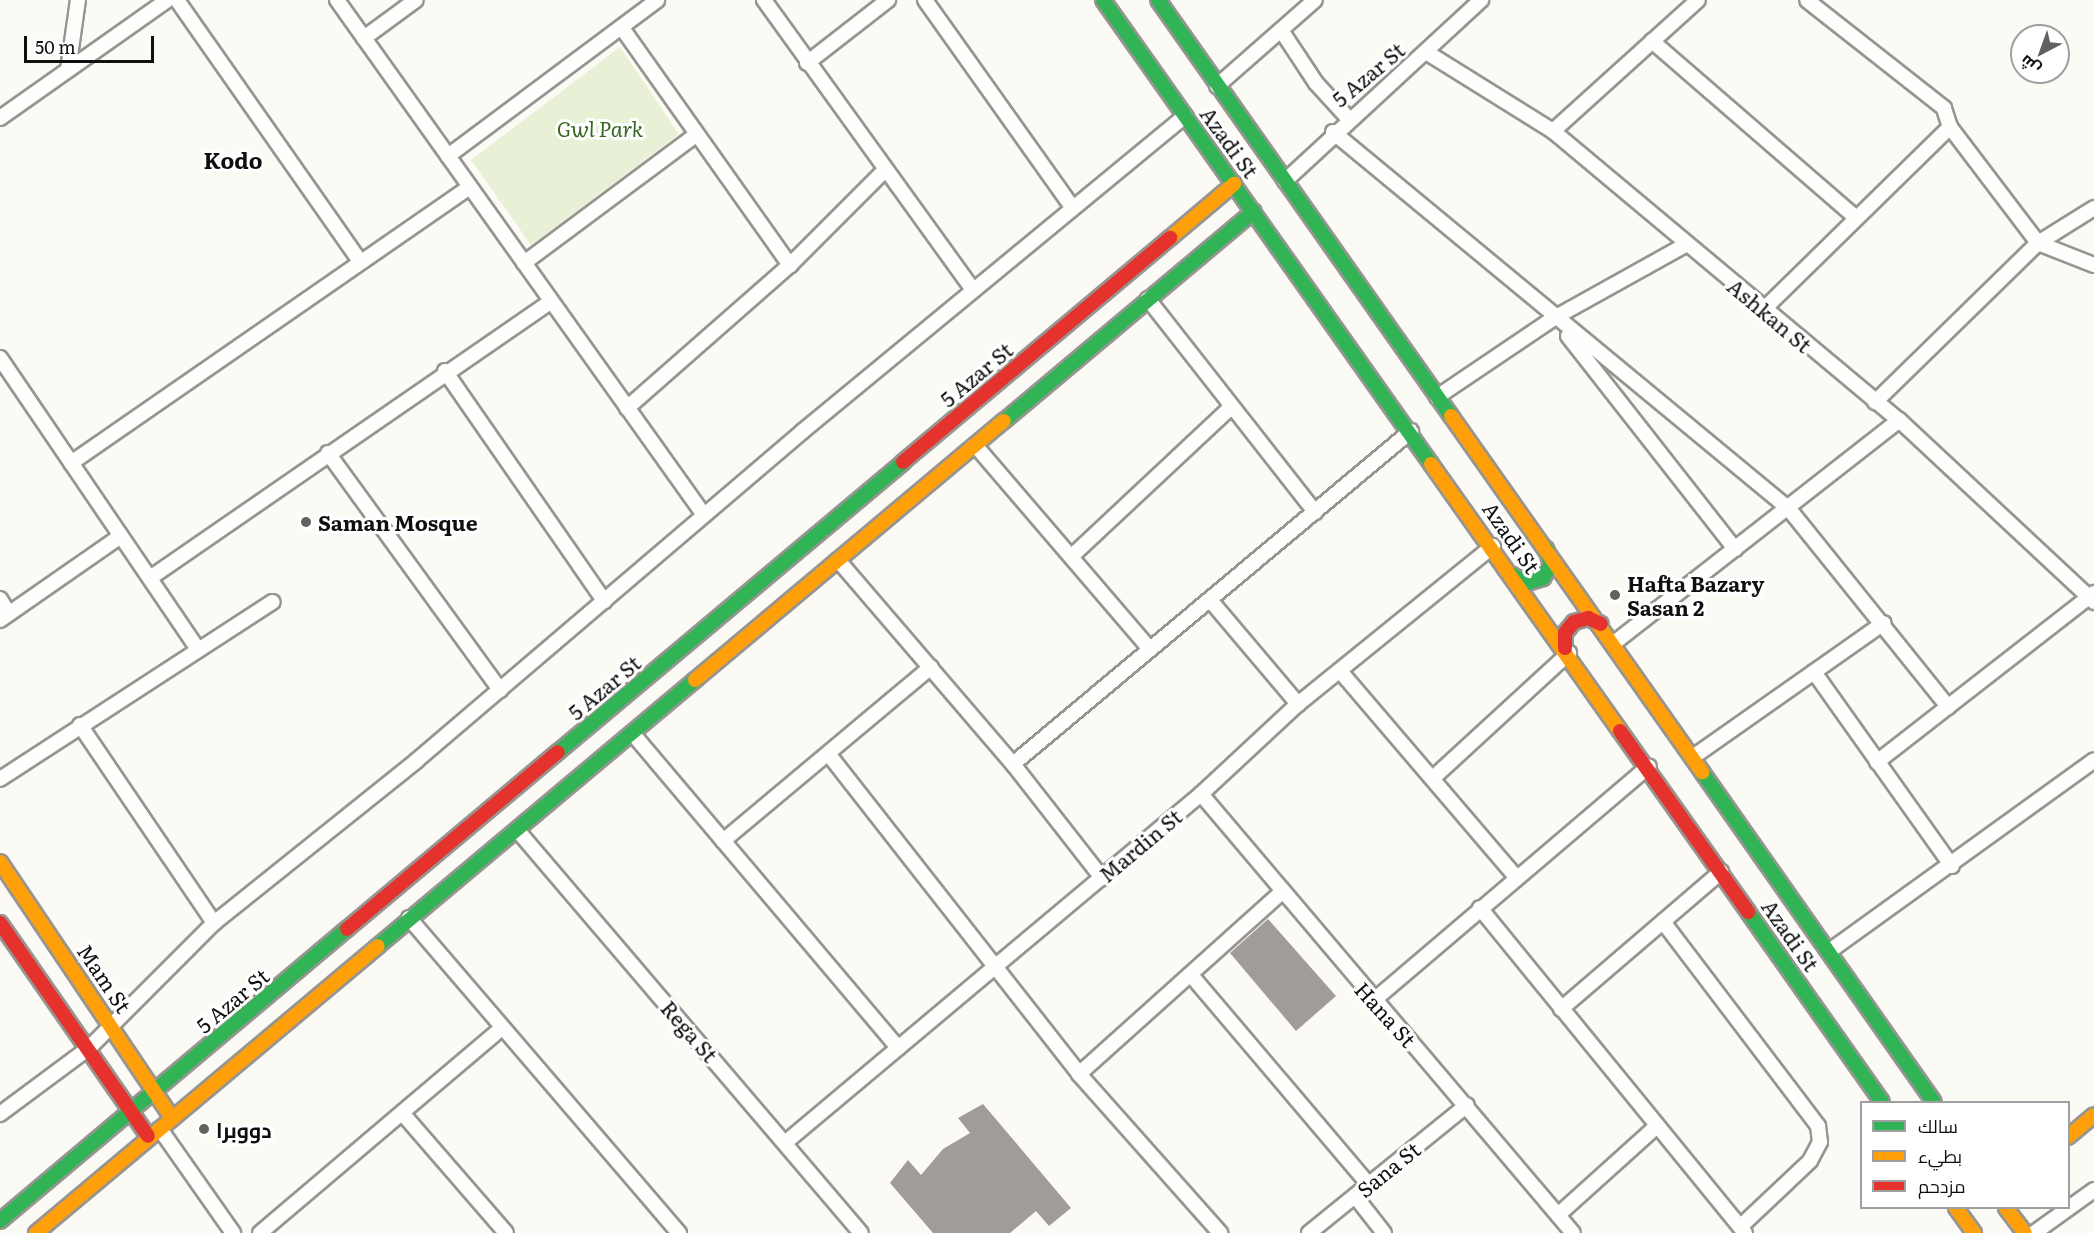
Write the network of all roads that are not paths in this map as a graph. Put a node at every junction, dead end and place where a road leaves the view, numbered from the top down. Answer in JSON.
{"nodes":[{"id":1,"x":78,"y":0,"type":"edge"},
{"id":2,"x":167,"y":0,"type":"edge"},
{"id":3,"x":177,"y":0,"type":"edge"},
{"id":4,"x":337,"y":0,"type":"edge"},
{"id":5,"x":416,"y":0,"type":"edge"},
{"id":6,"x":657,"y":0,"type":"edge"},
{"id":7,"x":764,"y":0,"type":"edge"},
{"id":8,"x":888,"y":0,"type":"edge"},
{"id":9,"x":925,"y":0,"type":"edge"},
{"id":10,"x":1103,"y":0,"type":"edge"},
{"id":11,"x":1158,"y":0,"type":"edge"},
{"id":12,"x":1315,"y":0,"type":"edge"},
{"id":13,"x":1481,"y":0,"type":"edge"},
{"id":14,"x":1807,"y":0,"type":"edge"},
{"id":15,"x":1694,"y":1,"type":"edge"},
{"id":16,"x":622,"y":28,"type":"junction"},
{"id":17,"x":1281,"y":30,"type":"junction"},
{"id":18,"x":364,"y":38,"type":"junction"},
{"id":19,"x":1652,"y":41,"type":"junction"},
{"id":20,"x":1426,"y":52,"type":"junction"},
{"id":21,"x":807,"y":63,"type":"junction"},
{"id":22,"x":68,"y":70,"type":"junction"},
{"id":23,"x":1218,"y":86,"type":"junction"},
{"id":24,"x":1185,"y":116,"type":"junction"},
{"id":25,"x":0,"y":118,"type":"edge"},
{"id":26,"x":1348,"y":118,"type":"junction"},
{"id":27,"x":1950,"y":127,"type":"junction"},
{"id":28,"x":1553,"y":131,"type":"junction"},
{"id":29,"x":1333,"y":132,"type":"junction"},
{"id":30,"x":696,"y":135,"type":"junction"},
{"id":31,"x":448,"y":156,"type":"junction"},
{"id":32,"x":885,"y":170,"type":"junction"},
{"id":33,"x":1284,"y":181,"type":"junction"},
{"id":34,"x":1234,"y":184,"type":"junction"},
{"id":35,"x":470,"y":187,"type":"junction"},
{"id":36,"x":1074,"y":208,"type":"junction"},
{"id":37,"x":2094,"y":208,"type":"edge"},
{"id":38,"x":1254,"y":210,"type":"junction"},
{"id":39,"x":1855,"y":217,"type":"junction"},
{"id":40,"x":2038,"y":243,"type":"junction"},
{"id":41,"x":1687,"y":244,"type":"junction"},
{"id":42,"x":360,"y":261,"type":"junction"},
{"id":43,"x":524,"y":263,"type":"junction"},
{"id":44,"x":790,"y":265,"type":"junction"},
{"id":45,"x":2094,"y":265,"type":"edge"},
{"id":46,"x":973,"y":290,"type":"junction"},
{"id":47,"x":1148,"y":299,"type":"junction"},
{"id":48,"x":551,"y":301,"type":"junction"},
{"id":49,"x":1763,"y":310,"type":"junction"},
{"id":50,"x":1554,"y":318,"type":"junction"},
{"id":51,"x":0,"y":358,"type":"edge"},
{"id":52,"x":445,"y":371,"type":"junction"},
{"id":53,"x":1437,"y":397,"type":"junction"},
{"id":54,"x":1875,"y":402,"type":"junction"},
{"id":55,"x":1231,"y":407,"type":"junction"},
{"id":56,"x":627,"y":408,"type":"junction"},
{"id":57,"x":1899,"y":420,"type":"junction"},
{"id":58,"x":1411,"y":431,"type":"junction"},
{"id":59,"x":975,"y":445,"type":"junction"},
{"id":60,"x":328,"y":453,"type":"junction"},
{"id":61,"x":71,"y":463,"type":"junction"},
{"id":62,"x":1789,"y":509,"type":"junction"},
{"id":63,"x":1315,"y":512,"type":"junction"},
{"id":64,"x":704,"y":515,"type":"junction"},
{"id":65,"x":121,"y":536,"type":"junction"},
{"id":66,"x":1492,"y":546,"type":"junction"},
{"id":67,"x":1546,"y":549,"type":"junction"},
{"id":68,"x":1735,"y":549,"type":"junction"},
{"id":69,"x":1073,"y":555,"type":"junction"},
{"id":70,"x":838,"y":561,"type":"junction"},
{"id":71,"x":1513,"y":575,"type":"junction"},
{"id":72,"x":150,"y":578,"type":"junction"},
{"id":73,"x":752,"y":590,"type":"junction"},
{"id":74,"x":2093,"y":597,"type":"edge"},
{"id":75,"x":0,"y":599,"type":"edge"},
{"id":76,"x":604,"y":601,"type":"junction"},
{"id":77,"x":1211,"y":601,"type":"junction"},
{"id":78,"x":273,"y":602,"type":"dead end"},
{"id":79,"x":772,"y":616,"type":"junction"},
{"id":80,"x":5,"y":617,"type":"edge"},
{"id":81,"x":1884,"y":623,"type":"junction"},
{"id":82,"x":1601,"y":624,"type":"junction"},
{"id":83,"x":1614,"y":643,"type":"junction"},
{"id":84,"x":198,"y":649,"type":"junction"},
{"id":85,"x":1150,"y":649,"type":"junction"},
{"id":86,"x":1567,"y":650,"type":"junction"},
{"id":87,"x":931,"y":667,"type":"junction"},
{"id":88,"x":1340,"y":671,"type":"junction"},
{"id":89,"x":1814,"y":672,"type":"junction"},
{"id":90,"x":500,"y":690,"type":"junction"},
{"id":91,"x":1298,"y":704,"type":"junction"},
{"id":92,"x":1948,"y":707,"type":"junction"},
{"id":93,"x":80,"y":725,"type":"junction"},
{"id":94,"x":633,"y":734,"type":"junction"},
{"id":95,"x":830,"y":756,"type":"junction"},
{"id":96,"x":1693,"y":757,"type":"junction"},
{"id":97,"x":2094,"y":760,"type":"edge"},
{"id":98,"x":1877,"y":762,"type":"junction"},
{"id":99,"x":1013,"y":764,"type":"junction"},
{"id":100,"x":1649,"y":766,"type":"junction"},
{"id":101,"x":1433,"y":778,"type":"junction"},
{"id":102,"x":0,"y":779,"type":"edge"},
{"id":103,"x":1200,"y":794,"type":"junction"},
{"id":104,"x":518,"y":831,"type":"junction"},
{"id":105,"x":723,"y":841,"type":"junction"},
{"id":106,"x":0,"y":862,"type":"edge"},
{"id":107,"x":1952,"y":866,"type":"junction"},
{"id":108,"x":1721,"y":872,"type":"junction"},
{"id":109,"x":1516,"y":877,"type":"junction"},
{"id":110,"x":1102,"y":878,"type":"junction"},
{"id":111,"x":1281,"y":893,"type":"junction"},
{"id":112,"x":1480,"y":908,"type":"junction"},
{"id":113,"x":410,"y":918,"type":"junction"},
{"id":114,"x":0,"y":922,"type":"edge"},
{"id":115,"x":214,"y":923,"type":"junction"},
{"id":116,"x":1664,"y":923,"type":"junction"},
{"id":117,"x":1831,"y":950,"type":"junction"},
{"id":118,"x":993,"y":963,"type":"junction"},
{"id":119,"x":1191,"y":975,"type":"junction"},
{"id":120,"x":1373,"y":1001,"type":"junction"},
{"id":121,"x":1561,"y":1009,"type":"junction"},
{"id":122,"x":111,"y":1024,"type":"junction"},
{"id":123,"x":502,"y":1028,"type":"junction"},
{"id":124,"x":89,"y":1048,"type":"junction"},
{"id":125,"x":898,"y":1048,"type":"junction"},
{"id":126,"x":1079,"y":1074,"type":"junction"},
{"id":127,"x":155,"y":1093,"type":"junction"},
{"id":128,"x":1881,"y":1101,"type":"edge"},
{"id":129,"x":1933,"y":1101,"type":"edge"},
{"id":130,"x":1467,"y":1105,"type":"junction"},
{"id":131,"x":132,"y":1112,"type":"junction"},
{"id":132,"x":0,"y":1114,"type":"edge"},
{"id":133,"x":403,"y":1114,"type":"junction"},
{"id":134,"x":2094,"y":1115,"type":"edge"},
{"id":135,"x":172,"y":1118,"type":"junction"},
{"id":136,"x":1657,"y":1126,"type":"junction"},
{"id":137,"x":154,"y":1133,"type":"junction"},
{"id":138,"x":2070,"y":1135,"type":"edge"},
{"id":139,"x":786,"y":1142,"type":"junction"},
{"id":140,"x":1368,"y":1184,"type":"junction"},
{"id":141,"x":2094,"y":1190,"type":"edge"},
{"id":142,"x":1355,"y":1196,"type":"junction"},
{"id":143,"x":2070,"y":1207,"type":"edge"},
{"id":144,"x":1956,"y":1209,"type":"edge"},
{"id":145,"x":2007,"y":1209,"type":"edge"},
{"id":146,"x":2067,"y":1209,"type":"edge"},
{"id":147,"x":1558,"y":1215,"type":"junction"},
{"id":148,"x":0,"y":1221,"type":"edge"},
{"id":149,"x":1743,"y":1230,"type":"edge"},
{"id":150,"x":672,"y":1231,"type":"edge"},
{"id":151,"x":1967,"y":1231,"type":"edge"},
{"id":152,"x":36,"y":1233,"type":"edge"},
{"id":153,"x":233,"y":1233,"type":"edge"},
{"id":154,"x":260,"y":1233,"type":"edge"},
{"id":155,"x":506,"y":1233,"type":"edge"},
{"id":156,"x":861,"y":1233,"type":"edge"},
{"id":157,"x":1220,"y":1233,"type":"edge"},
{"id":158,"x":1309,"y":1233,"type":"edge"},
{"id":159,"x":1384,"y":1233,"type":"edge"},
{"id":160,"x":1573,"y":1233,"type":"edge"},
{"id":161,"x":2025,"y":1233,"type":"edge"},
{"id":162,"x":2034,"y":1233,"type":"edge"}],
"edges":[{"from":1,"to":22,"type":"street"},
{"from":2,"to":22,"type":"street"},
{"from":3,"to":42,"type":"street"},
{"from":4,"to":18,"type":"street"},
{"from":5,"to":18,"type":"street"},
{"from":6,"to":16,"type":"street"},
{"from":7,"to":21,"type":"street"},
{"from":8,"to":21,"type":"street"},
{"from":9,"to":36,"type":"street"},
{"from":10,"to":24,"type":"main road","name":"Azadi St"},
{"from":11,"to":23,"type":"main road","name":"Azadi St"},
{"from":12,"to":17,"type":"street"},
{"from":13,"to":20,"type":"street","name":"5 Azar St"},
{"from":14,"to":27,"type":"street"},
{"from":15,"to":19,"type":"street"},
{"from":16,"to":30,"type":"street"},
{"from":16,"to":31,"type":"street"},
{"from":17,"to":23,"type":"street"},
{"from":17,"to":26,"type":"street"},
{"from":18,"to":31,"type":"street"},
{"from":19,"to":28,"type":"street"},
{"from":19,"to":39,"type":"street"},
{"from":20,"to":26,"type":"street","name":"5 Azar St"},
{"from":20,"to":28,"type":"street","name":"Ashkan St"},
{"from":21,"to":32,"type":"street"},
{"from":22,"to":25,"type":"street"},
{"from":23,"to":33,"type":"main road","name":"Azadi St"},
{"from":24,"to":34,"type":"main road","name":"Azadi St"},
{"from":24,"to":36,"type":"street"},
{"from":26,"to":29,"type":"street","name":"5 Azar St"},
{"from":27,"to":39,"type":"street"},
{"from":27,"to":40,"type":"street"},
{"from":28,"to":41,"type":"street","name":"Ashkan St"},
{"from":29,"to":33,"type":"street","name":"5 Azar St"},
{"from":29,"to":50,"type":"street"},
{"from":30,"to":43,"type":"street"},
{"from":30,"to":44,"type":"street"},
{"from":31,"to":35,"type":"street"},
{"from":32,"to":44,"type":"street"},
{"from":32,"to":46,"type":"street"},
{"from":33,"to":53,"type":"main road","name":"Azadi St"},
{"from":34,"to":38,"type":"main road","name":"Azadi St"},
{"from":34,"to":73,"type":"main road","name":"5 Azar St"},
{"from":35,"to":42,"type":"street"},
{"from":35,"to":43,"type":"street"},
{"from":36,"to":46,"type":"street"},
{"from":37,"to":40,"type":"street"},
{"from":38,"to":47,"type":"main road"},
{"from":38,"to":58,"type":"main road","name":"Azadi St"},
{"from":39,"to":49,"type":"street"},
{"from":40,"to":45,"type":"street"},
{"from":40,"to":54,"type":"street"},
{"from":41,"to":49,"type":"street","name":"Ashkan St"},
{"from":41,"to":50,"type":"street"},
{"from":42,"to":61,"type":"street"},
{"from":43,"to":48,"type":"street"},
{"from":44,"to":56,"type":"street"},
{"from":46,"to":64,"type":"street"},
{"from":47,"to":55,"type":"street"},
{"from":47,"to":59,"type":"main road"},
{"from":48,"to":52,"type":"street"},
{"from":48,"to":56,"type":"street"},
{"from":49,"to":54,"type":"street","name":"Ashkan St"},
{"from":50,"to":53,"type":"street"},
{"from":50,"to":62,"type":"street"},
{"from":50,"to":68,"type":"street"},
{"from":51,"to":61,"type":"street"},
{"from":52,"to":60,"type":"street"},
{"from":52,"to":76,"type":"street"},
{"from":53,"to":67,"type":"main road","name":"Azadi St"},
{"from":54,"to":57,"type":"street","name":"Ashkan St"},
{"from":55,"to":63,"type":"street"},
{"from":55,"to":69,"type":"street"},
{"from":56,"to":64,"type":"street"},
{"from":57,"to":62,"type":"street"},
{"from":57,"to":74,"type":"street","name":"Ashkan St"},
{"from":58,"to":63,"type":"street"},
{"from":58,"to":66,"type":"main road","name":"Azadi St"},
{"from":59,"to":69,"type":"street"},
{"from":59,"to":70,"type":"main road"},
{"from":60,"to":72,"type":"street"},
{"from":60,"to":90,"type":"street"},
{"from":61,"to":65,"type":"street"},
{"from":62,"to":68,"type":"street"},
{"from":62,"to":81,"type":"street"},
{"from":63,"to":77,"type":"street"},
{"from":64,"to":76,"type":"street"},
{"from":65,"to":72,"type":"street"},
{"from":65,"to":80,"type":"street"},
{"from":66,"to":71,"type":"main road","name":"Azadi St"},
{"from":66,"to":88,"type":"street","name":"Mardin St"},
{"from":67,"to":71,"type":"main road"},
{"from":67,"to":82,"type":"main road","name":"Azadi St"},
{"from":68,"to":83,"type":"street"},
{"from":69,"to":85,"type":"street"},
{"from":70,"to":79,"type":"main road"},
{"from":70,"to":87,"type":"street"},
{"from":71,"to":86,"type":"main road","name":"Azadi St"},
{"from":72,"to":84,"type":"street"},
{"from":73,"to":79,"type":"main road"},
{"from":73,"to":127,"type":"main road","name":"5 Azar St"},
{"from":74,"to":92,"type":"street"},
{"from":75,"to":80,"type":"street"},
{"from":76,"to":90,"type":"street"},
{"from":77,"to":85,"type":"street"},
{"from":77,"to":91,"type":"street"},
{"from":78,"to":84,"type":"street"},
{"from":79,"to":94,"type":"main road"},
{"from":81,"to":89,"type":"street"},
{"from":81,"to":92,"type":"street"},
{"from":82,"to":83,"type":"main road","name":"Azadi St"},
{"from":82,"to":86,"type":"main road"},
{"from":83,"to":96,"type":"main road","name":"Azadi St"},
{"from":84,"to":93,"type":"street"},
{"from":85,"to":99,"type":"street"},
{"from":86,"to":100,"type":"main road","name":"Azadi St"},
{"from":86,"to":101,"type":"street"},
{"from":87,"to":95,"type":"street"},
{"from":87,"to":99,"type":"street"},
{"from":88,"to":91,"type":"street","name":"Mardin St"},
{"from":88,"to":101,"type":"street"},
{"from":89,"to":96,"type":"street"},
{"from":89,"to":98,"type":"street"},
{"from":90,"to":115,"type":"street"},
{"from":91,"to":103,"type":"street","name":"Mardin St"},
{"from":92,"to":98,"type":"street"},
{"from":93,"to":102,"type":"street"},
{"from":93,"to":115,"type":"street"},
{"from":94,"to":104,"type":"main road"},
{"from":94,"to":105,"type":"street"},
{"from":95,"to":105,"type":"street"},
{"from":95,"to":118,"type":"street"},
{"from":96,"to":117,"type":"main road","name":"Azadi St"},
{"from":97,"to":107,"type":"street"},
{"from":98,"to":107,"type":"street"},
{"from":99,"to":110,"type":"street"},
{"from":100,"to":108,"type":"main road","name":"Azadi St"},
{"from":100,"to":109,"type":"street"},
{"from":101,"to":109,"type":"street"},
{"from":103,"to":110,"type":"street","name":"Mardin St"},
{"from":103,"to":111,"type":"street","name":"Hana St"},
{"from":104,"to":113,"type":"main road"},
{"from":104,"to":139,"type":"street","name":"Rega St"},
{"from":105,"to":125,"type":"street"},
{"from":106,"to":122,"type":"main road","name":"Mam St"},
{"from":107,"to":117,"type":"street"},
{"from":108,"to":116,"type":"street"},
{"from":108,"to":128,"type":"main road","name":"Azadi St"},
{"from":109,"to":112,"type":"street"},
{"from":110,"to":118,"type":"street","name":"Mardin St"},
{"from":111,"to":119,"type":"street"},
{"from":111,"to":120,"type":"street","name":"Hana St"},
{"from":112,"to":120,"type":"street"},
{"from":112,"to":121,"type":"street"},
{"from":113,"to":123,"type":"street"},
{"from":113,"to":135,"type":"main road"},
{"from":114,"to":124,"type":"main road"},
{"from":115,"to":122,"type":"street"},
{"from":116,"to":121,"type":"street"},
{"from":116,"to":149,"type":"street"},
{"from":117,"to":129,"type":"main road","name":"Azadi St"},
{"from":118,"to":125,"type":"street","name":"Mardin St"},
{"from":118,"to":126,"type":"street"},
{"from":119,"to":126,"type":"street"},
{"from":119,"to":140,"type":"street"},
{"from":120,"to":130,"type":"street","name":"Hana St"},
{"from":121,"to":136,"type":"street"},
{"from":122,"to":124,"type":"street"},
{"from":122,"to":127,"type":"main road","name":"Mam St"},
{"from":123,"to":133,"type":"street"},
{"from":123,"to":150,"type":"street"},
{"from":124,"to":131,"type":"main road"},
{"from":124,"to":132,"type":"street"},
{"from":125,"to":139,"type":"street","name":"Mardin St"},
{"from":126,"to":157,"type":"street"},
{"from":127,"to":131,"type":"main road","name":"5 Azar St"},
{"from":127,"to":135,"type":"main road","name":"Mam St"},
{"from":130,"to":140,"type":"street","name":"Sana St"},
{"from":130,"to":147,"type":"street","name":"Hana St"},
{"from":131,"to":137,"type":"main road"},
{"from":131,"to":148,"type":"main road","name":"5 Azar St"},
{"from":133,"to":154,"type":"street"},
{"from":133,"to":155,"type":"street"},
{"from":134,"to":138,"type":"main road"},
{"from":135,"to":137,"type":"main road"},
{"from":136,"to":147,"type":"street"},
{"from":136,"to":149,"type":"street"},
{"from":137,"to":152,"type":"main road"},
{"from":137,"to":153,"type":"street"},
{"from":139,"to":156,"type":"street","name":"Rega St"},
{"from":140,"to":142,"type":"street","name":"Sana St"},
{"from":141,"to":143,"type":"street"},
{"from":142,"to":158,"type":"street","name":"Sana St"},
{"from":142,"to":159,"type":"street"},
{"from":144,"to":151,"type":"main road"},
{"from":145,"to":161,"type":"main road"},
{"from":146,"to":162,"type":"street"},
{"from":147,"to":160,"type":"street","name":"Hana St"}]}
